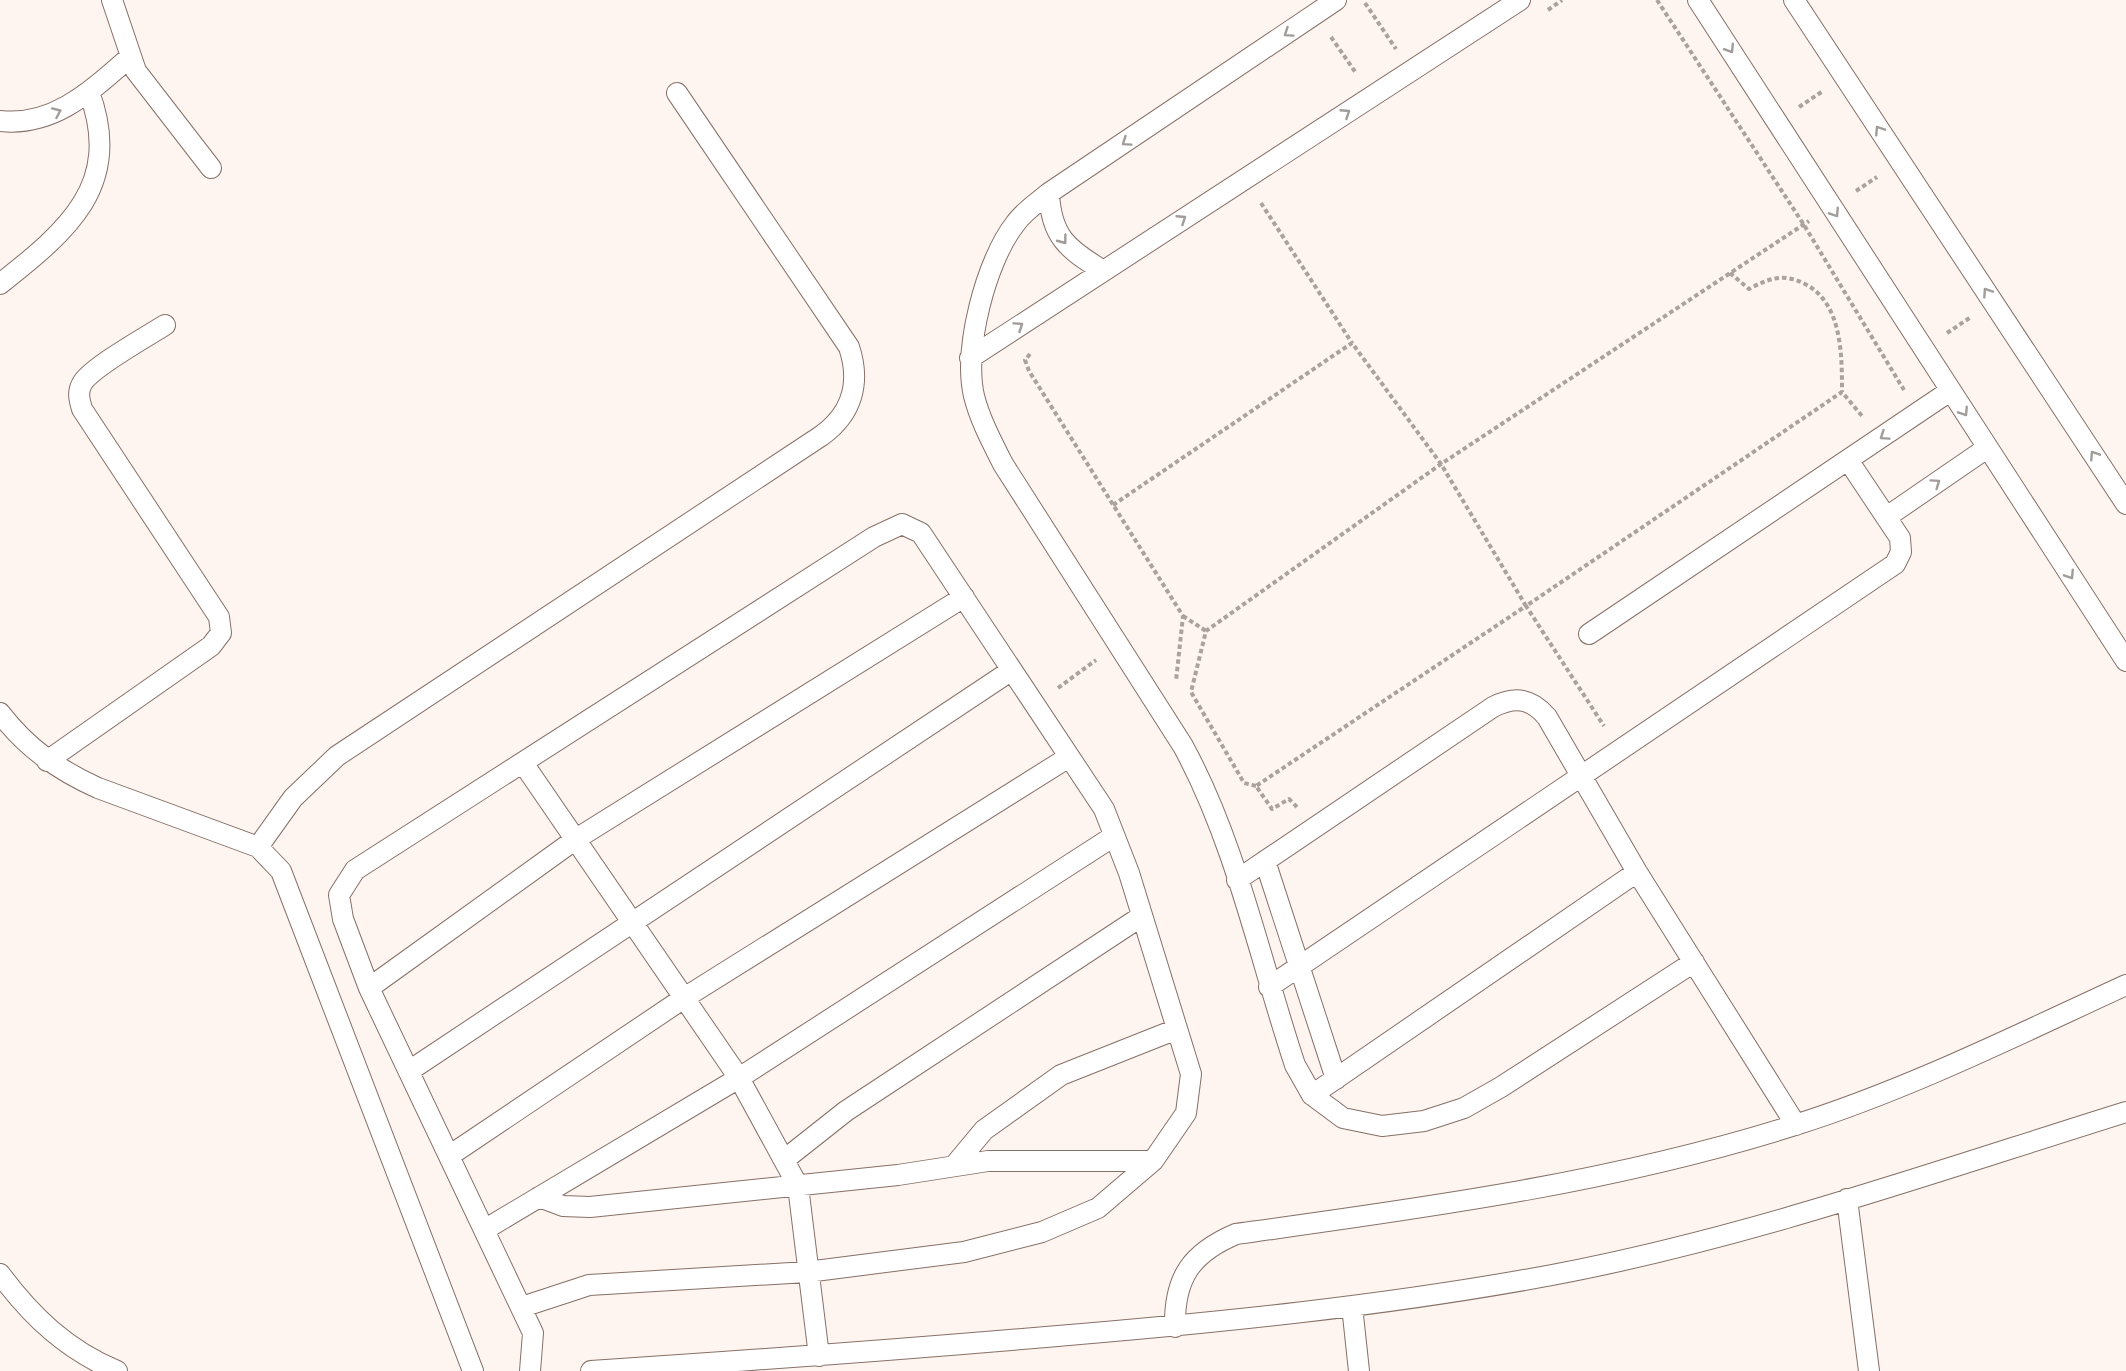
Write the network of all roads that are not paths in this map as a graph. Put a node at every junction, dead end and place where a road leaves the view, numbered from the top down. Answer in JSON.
{"nodes":[{"id":1,"x":112,"y":0,"type":"edge"},
{"id":2,"x":1336,"y":0,"type":"edge"},
{"id":3,"x":1520,"y":0,"type":"edge"},
{"id":4,"x":1698,"y":0,"type":"edge"},
{"id":5,"x":1794,"y":0,"type":"edge"},
{"id":6,"x":130,"y":57,"type":"junction"},
{"id":7,"x":89,"y":92,"type":"junction"},
{"id":8,"x":677,"y":93,"type":"dead end"},
{"id":9,"x":0,"y":121,"type":"edge"},
{"id":10,"x":211,"y":168,"type":"dead end"},
{"id":11,"x":1049,"y":193,"type":"junction"},
{"id":12,"x":1102,"y":270,"type":"junction"},
{"id":13,"x":0,"y":284,"type":"edge"},
{"id":14,"x":165,"y":325,"type":"dead end"},
{"id":15,"x":970,"y":358,"type":"junction"},
{"id":16,"x":1950,"y":391,"type":"junction"},
{"id":17,"x":1987,"y":448,"type":"junction"},
{"id":18,"x":1848,"y":460,"type":"junction"},
{"id":19,"x":2126,"y":504,"type":"edge"},
{"id":20,"x":1888,"y":516,"type":"junction"},
{"id":21,"x":964,"y":597,"type":"junction"},
{"id":22,"x":1590,"y":634,"type":"dead end"},
{"id":23,"x":2126,"y":661,"type":"edge"},
{"id":24,"x":1012,"y":670,"type":"junction"},
{"id":25,"x":0,"y":714,"type":"edge"},
{"id":26,"x":1069,"y":757,"type":"junction"},
{"id":27,"x":47,"y":761,"type":"junction"},
{"id":28,"x":523,"y":763,"type":"junction"},
{"id":29,"x":1582,"y":776,"type":"junction"},
{"id":30,"x":1114,"y":836,"type":"junction"},
{"id":31,"x":576,"y":839,"type":"junction"},
{"id":32,"x":258,"y":847,"type":"junction"},
{"id":33,"x":1265,"y":861,"type":"junction"},
{"id":34,"x":1637,"y":872,"type":"junction"},
{"id":35,"x":1237,"y":880,"type":"junction"},
{"id":36,"x":1142,"y":915,"type":"junction"},
{"id":37,"x":632,"y":922,"type":"junction"},
{"id":38,"x":1694,"y":962,"type":"junction"},
{"id":39,"x":1300,"y":967,"type":"junction"},
{"id":40,"x":2126,"y":985,"type":"edge"},
{"id":41,"x":1269,"y":987,"type":"junction"},
{"id":42,"x":369,"y":988,"type":"junction"},
{"id":43,"x":684,"y":998,"type":"junction"},
{"id":44,"x":1177,"y":1029,"type":"junction"},
{"id":45,"x":409,"y":1071,"type":"junction"},
{"id":46,"x":739,"y":1078,"type":"junction"},
{"id":47,"x":1336,"y":1079,"type":"junction"},
{"id":48,"x":1312,"y":1095,"type":"junction"},
{"id":49,"x":2126,"y":1112,"type":"edge"},
{"id":50,"x":1796,"y":1125,"type":"junction"},
{"id":51,"x":449,"y":1156,"type":"junction"},
{"id":52,"x":784,"y":1160,"type":"junction"},
{"id":53,"x":1153,"y":1161,"type":"junction"},
{"id":54,"x":954,"y":1166,"type":"junction"},
{"id":55,"x":798,"y":1186,"type":"junction"},
{"id":56,"x":539,"y":1197,"type":"junction"},
{"id":57,"x":1846,"y":1199,"type":"junction"},
{"id":58,"x":484,"y":1230,"type":"junction"},
{"id":59,"x":807,"y":1272,"type":"junction"},
{"id":60,"x":0,"y":1274,"type":"edge"},
{"id":61,"x":1352,"y":1306,"type":"junction"},
{"id":62,"x":522,"y":1307,"type":"junction"},
{"id":63,"x":1175,"y":1327,"type":"junction"},
{"id":64,"x":819,"y":1356,"type":"junction"},
{"id":65,"x":842,"y":1363,"type":"edge"},
{"id":66,"x":117,"y":1371,"type":"edge"},
{"id":67,"x":474,"y":1371,"type":"edge"},
{"id":68,"x":530,"y":1371,"type":"edge"},
{"id":69,"x":591,"y":1371,"type":"edge"},
{"id":70,"x":1359,"y":1371,"type":"edge"},
{"id":71,"x":1869,"y":1371,"type":"edge"}],
"edges":[{"from":1,"to":6,"type":"lane"},
{"from":2,"to":11,"type":"lane","one_way":true},
{"from":12,"to":3,"type":"lane","one_way":true},
{"from":4,"to":16,"type":"lane","one_way":true},
{"from":19,"to":5,"type":"lane","one_way":true},
{"from":6,"to":7,"type":"lane"},
{"from":6,"to":10,"type":"lane"},
{"from":9,"to":7,"type":"lane","one_way":true},
{"from":7,"to":13,"type":"lane"},
{"from":8,"to":32,"type":"lane"},
{"from":11,"to":12,"type":"lane","one_way":true},
{"from":11,"to":15,"type":"lane"},
{"from":15,"to":12,"type":"lane","one_way":true},
{"from":14,"to":27,"type":"lane"},
{"from":15,"to":35,"type":"lane"},
{"from":16,"to":17,"type":"lane","one_way":true},
{"from":16,"to":18,"type":"lane","one_way":true},
{"from":20,"to":17,"type":"lane","one_way":true},
{"from":17,"to":23,"type":"lane","one_way":true},
{"from":18,"to":20,"type":"lane"},
{"from":18,"to":22,"type":"lane"},
{"from":20,"to":29,"type":"lane"},
{"from":21,"to":24,"type":"lane"},
{"from":21,"to":28,"type":"lane"},
{"from":21,"to":31,"type":"lane"},
{"from":24,"to":26,"type":"lane"},
{"from":24,"to":37,"type":"lane"},
{"from":25,"to":27,"type":"lane"},
{"from":26,"to":30,"type":"lane"},
{"from":26,"to":43,"type":"lane"},
{"from":27,"to":32,"type":"lane"},
{"from":28,"to":31,"type":"lane"},
{"from":28,"to":42,"type":"lane"},
{"from":29,"to":33,"type":"lane"},
{"from":29,"to":34,"type":"lane"},
{"from":29,"to":39,"type":"lane"},
{"from":30,"to":36,"type":"lane"},
{"from":30,"to":46,"type":"lane"},
{"from":31,"to":37,"type":"lane"},
{"from":31,"to":42,"type":"lane"},
{"from":32,"to":67,"type":"lane"},
{"from":33,"to":35,"type":"lane"},
{"from":33,"to":39,"type":"lane"},
{"from":34,"to":38,"type":"lane"},
{"from":34,"to":47,"type":"lane"},
{"from":35,"to":41,"type":"lane"},
{"from":36,"to":44,"type":"lane"},
{"from":36,"to":52,"type":"lane"},
{"from":37,"to":43,"type":"lane"},
{"from":37,"to":45,"type":"lane"},
{"from":38,"to":48,"type":"lane"},
{"from":38,"to":50,"type":"lane"},
{"from":39,"to":41,"type":"lane"},
{"from":39,"to":47,"type":"lane"},
{"from":40,"to":50,"type":"lane"},
{"from":41,"to":48,"type":"lane"},
{"from":42,"to":45,"type":"lane"},
{"from":43,"to":46,"type":"lane"},
{"from":43,"to":51,"type":"lane"},
{"from":44,"to":53,"type":"lane"},
{"from":44,"to":54,"type":"lane"},
{"from":45,"to":51,"type":"lane"},
{"from":46,"to":52,"type":"lane"},
{"from":46,"to":56,"type":"lane"},
{"from":47,"to":48,"type":"lane"},
{"from":49,"to":57,"type":"lane"},
{"from":50,"to":63,"type":"lane"},
{"from":51,"to":58,"type":"lane"},
{"from":52,"to":55,"type":"lane"},
{"from":53,"to":54,"type":"lane"},
{"from":53,"to":59,"type":"lane"},
{"from":54,"to":55,"type":"lane"},
{"from":55,"to":56,"type":"lane"},
{"from":55,"to":59,"type":"lane"},
{"from":56,"to":58,"type":"lane"},
{"from":57,"to":61,"type":"lane"},
{"from":57,"to":71,"type":"lane"},
{"from":58,"to":62,"type":"lane"},
{"from":59,"to":62,"type":"lane"},
{"from":59,"to":64,"type":"lane"},
{"from":60,"to":66,"type":"lane"},
{"from":61,"to":63,"type":"lane"},
{"from":61,"to":70,"type":"lane"},
{"from":62,"to":68,"type":"lane"},
{"from":63,"to":65,"type":"lane"},
{"from":64,"to":65,"type":"lane"},
{"from":64,"to":69,"type":"lane"}]}
